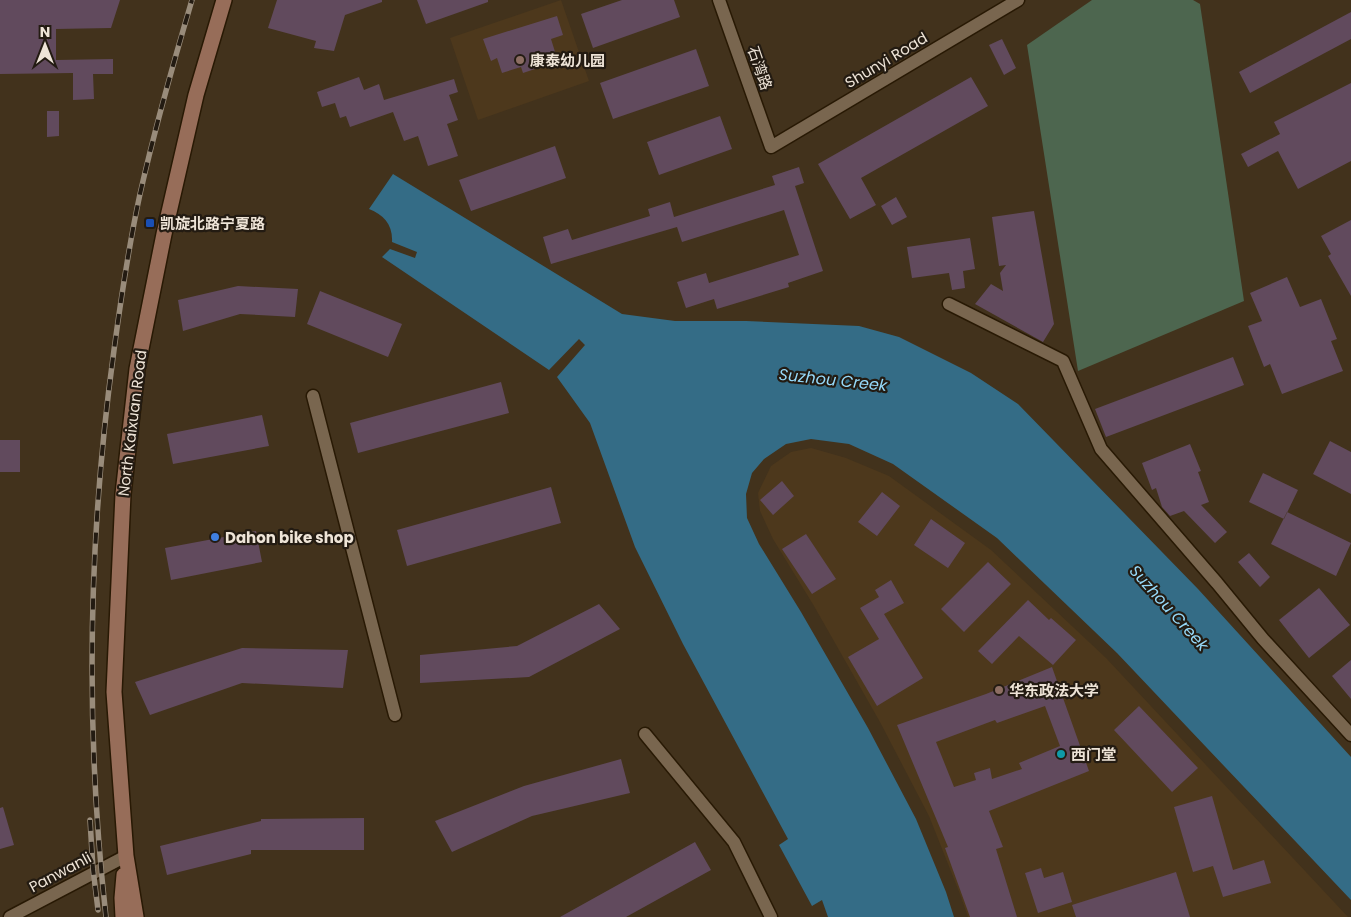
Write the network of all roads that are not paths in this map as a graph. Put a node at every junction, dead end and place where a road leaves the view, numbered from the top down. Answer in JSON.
{"nodes":[{"id":1,"x":224,"y":0,"type":"edge"},
{"id":2,"x":719,"y":0,"type":"edge"},
{"id":3,"x":1018,"y":0,"type":"edge"},
{"id":4,"x":771,"y":147,"type":"joint"},
{"id":5,"x":948,"y":304,"type":"dead end"},
{"id":6,"x":313,"y":396,"type":"dead end"},
{"id":7,"x":395,"y":715,"type":"dead end"},
{"id":8,"x":645,"y":734,"type":"dead end"},
{"id":9,"x":1351,"y":735,"type":"edge"},
{"id":10,"x":126,"y":856,"type":"junction"},
{"id":11,"x":10,"y":917,"type":"edge"},
{"id":12,"x":123,"y":917,"type":"edge"},
{"id":13,"x":136,"y":917,"type":"edge"},
{"id":14,"x":771,"y":917,"type":"edge"}],
"edges":[{"from":1,"to":10,"type":"street","name":"North Kaixuan Road"},
{"from":2,"to":4,"type":"street","name":"石湾路"},
{"from":3,"to":4,"type":"street","name":"Shunyi Road"},
{"from":5,"to":9,"type":"street"},
{"from":6,"to":7,"type":"street"},
{"from":8,"to":14,"type":"street"},
{"from":10,"to":11,"type":"street","name":"Panwanli"},
{"from":10,"to":12,"type":"street","name":"North Kaixuan Road"},
{"from":10,"to":13,"type":"street","name":"North Kaixuan Road"}]}
